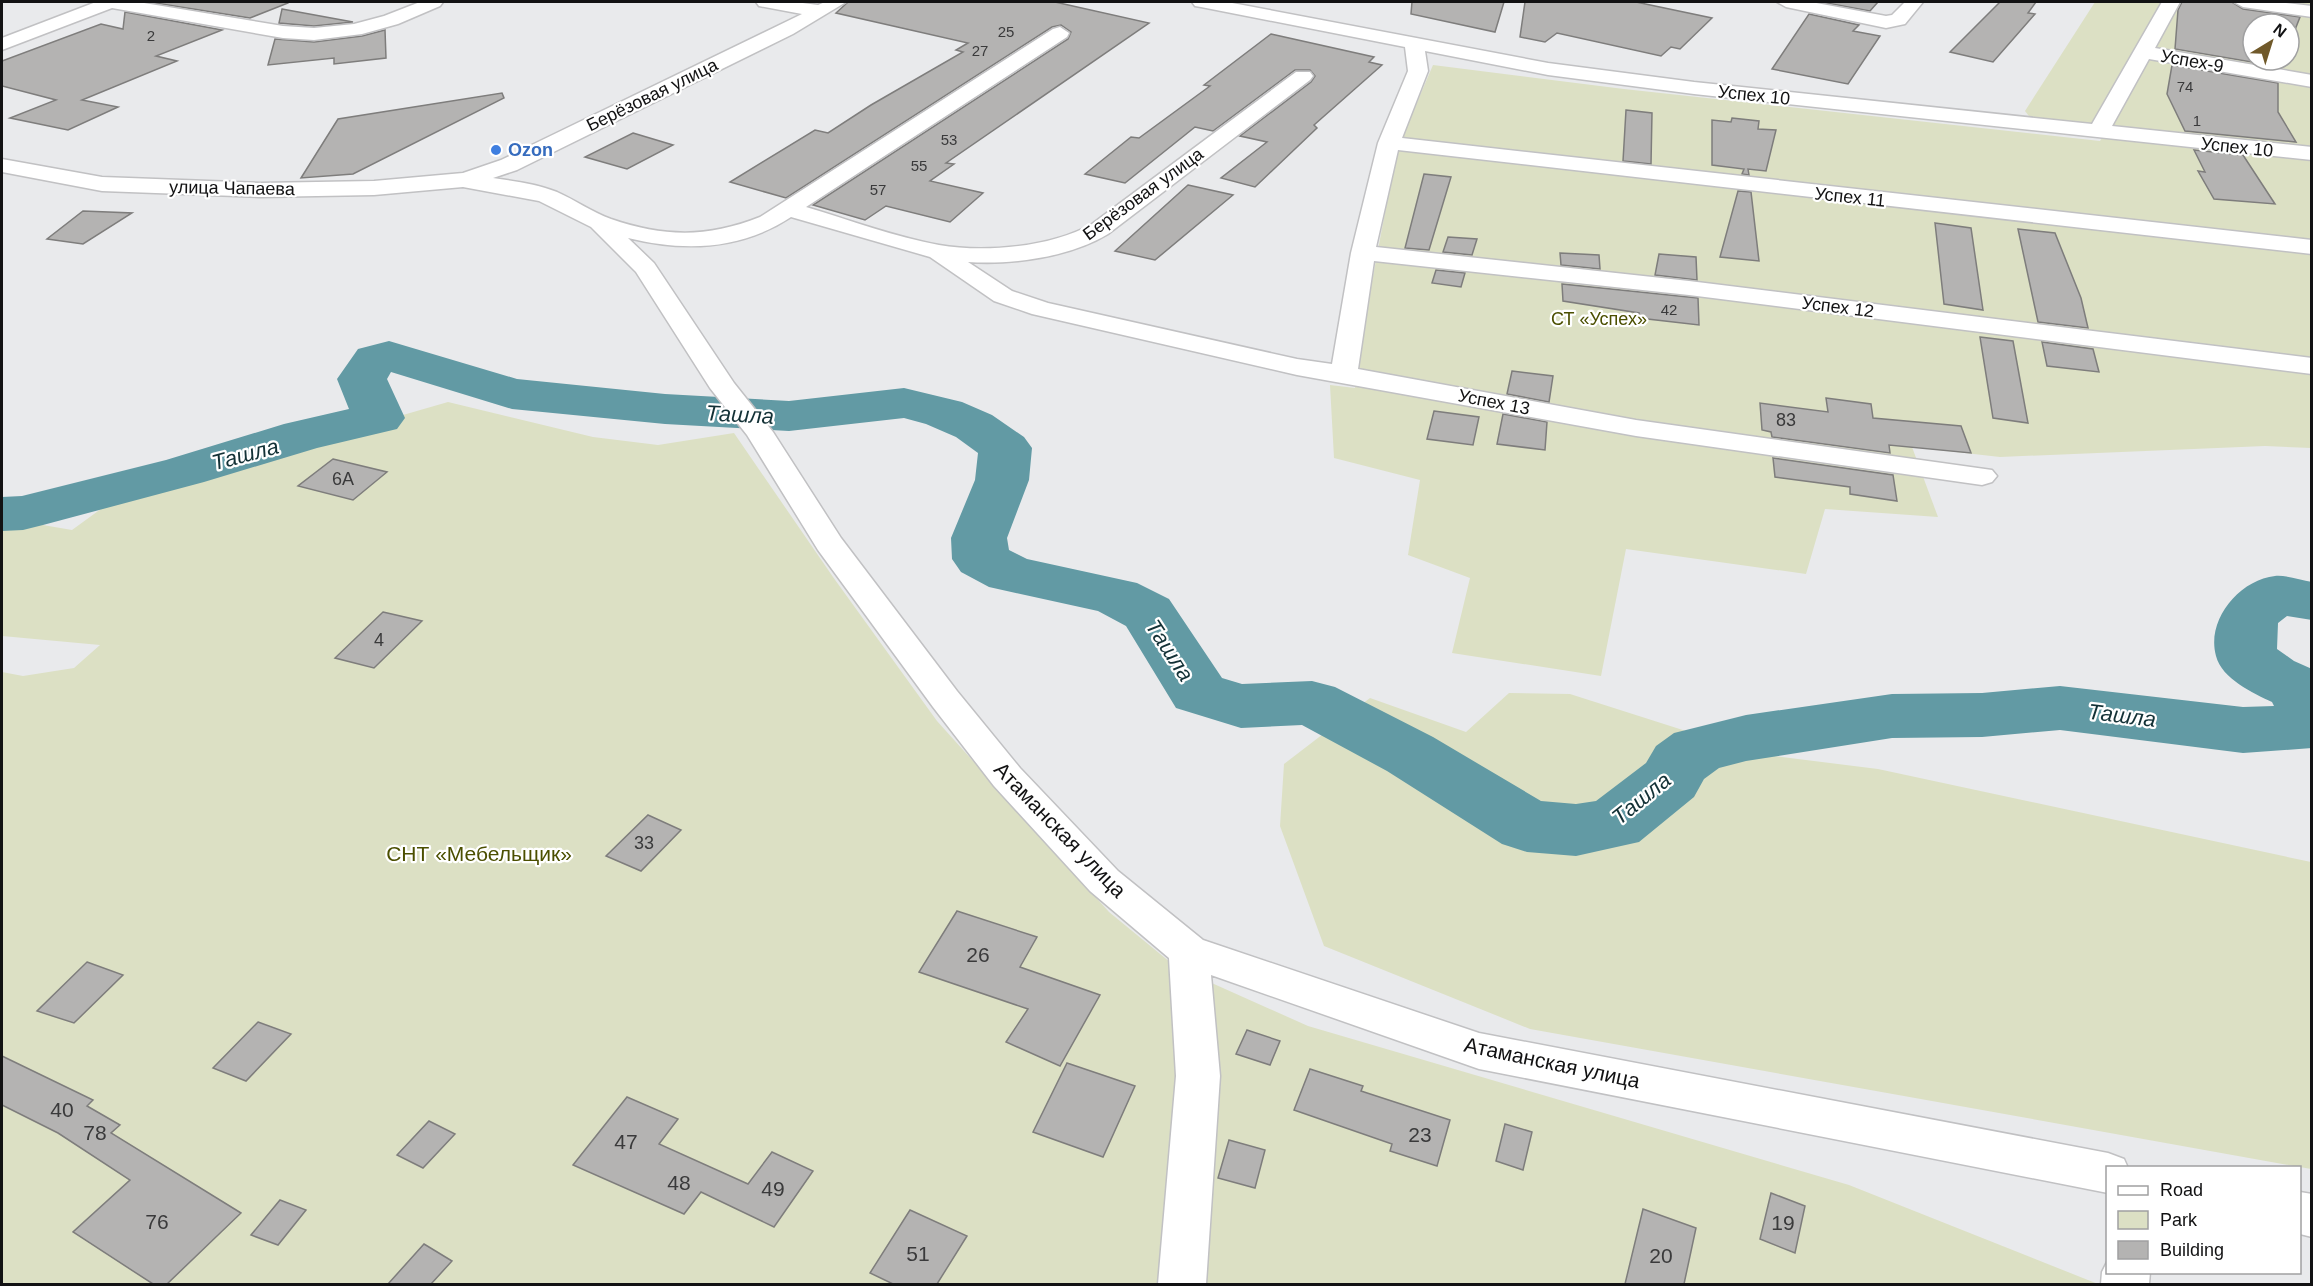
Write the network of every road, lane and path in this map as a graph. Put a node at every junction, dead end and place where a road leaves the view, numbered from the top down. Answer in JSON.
{"nodes":[{"id":1,"x":111,"y":2,"type":"edge"},
{"id":2,"x":434,"y":2,"type":"edge"},
{"id":3,"x":765,"y":2,"type":"edge"},
{"id":4,"x":837,"y":2,"type":"edge"},
{"id":5,"x":1201,"y":2,"type":"edge"},
{"id":6,"x":1786,"y":2,"type":"edge"},
{"id":7,"x":1914,"y":2,"type":"edge"},
{"id":8,"x":2171,"y":2,"type":"edge"},
{"id":9,"x":2243,"y":2,"type":"edge"},
{"id":10,"x":819,"y":11,"type":"junction"},
{"id":11,"x":2312,"y":12,"type":"edge"},
{"id":12,"x":1060,"y":33,"type":"dead end"},
{"id":13,"x":2,"y":44,"type":"edge"},
{"id":14,"x":1414,"y":44,"type":"junction"},
{"id":15,"x":2144,"y":52,"type":"junction"},
{"id":16,"x":1303,"y":76,"type":"dead end"},
{"id":17,"x":2312,"y":81,"type":"edge"},
{"id":18,"x":2098,"y":133,"type":"junction"},
{"id":19,"x":1389,"y":143,"type":"junction"},
{"id":20,"x":2312,"y":154,"type":"edge"},
{"id":21,"x":2,"y":166,"type":"edge"},
{"id":22,"x":464,"y":180,"type":"junction"},
{"id":23,"x":788,"y":209,"type":"junction"},
{"id":24,"x":599,"y":222,"type":"junction"},
{"id":25,"x":2312,"y":247,"type":"edge"},
{"id":26,"x":938,"y":252,"type":"junction"},
{"id":27,"x":1363,"y":253,"type":"junction"},
{"id":28,"x":2312,"y":366,"type":"edge"},
{"id":29,"x":1344,"y":374,"type":"junction"},
{"id":30,"x":1982,"y":476,"type":"dead end"},
{"id":31,"x":1189,"y":951,"type":"junction"},
{"id":32,"x":2106,"y":1173,"type":"edge"},
{"id":33,"x":1182,"y":1284,"type":"edge"}],
"edges":[{"from":1,"to":2,"type":"street"},
{"from":1,"to":13,"type":"street"},
{"from":3,"to":10,"type":"street"},
{"from":4,"to":10,"type":"street","name":"Берёзовая улица"},
{"from":5,"to":14,"type":"street","name":"Успех 10"},
{"from":6,"to":7,"type":"street"},
{"from":8,"to":15,"type":"street"},
{"from":9,"to":11,"type":"street"},
{"from":10,"to":22,"type":"street","name":"Берёзовая улица"},
{"from":12,"to":23,"type":"street"},
{"from":14,"to":18,"type":"street","name":"Успех 10"},
{"from":14,"to":19,"type":"street"},
{"from":15,"to":17,"type":"street","name":"Успех-9"},
{"from":15,"to":18,"type":"street"},
{"from":16,"to":26,"type":"street","name":"Берёзовая улица"},
{"from":18,"to":20,"type":"street","name":"Успех 10"},
{"from":19,"to":25,"type":"street","name":"Успех 11"},
{"from":19,"to":27,"type":"street"},
{"from":21,"to":22,"type":"street","name":"улица Чапаева"},
{"from":22,"to":24,"type":"street","name":"Атаманская улица"},
{"from":23,"to":24,"type":"street"},
{"from":23,"to":26,"type":"street","name":"Берёзовая улица"},
{"from":24,"to":31,"type":"street","name":"Атаманская улица"},
{"from":26,"to":29,"type":"street","name":"Успех 13"},
{"from":27,"to":28,"type":"street","name":"Успех 12"},
{"from":27,"to":29,"type":"street"},
{"from":29,"to":30,"type":"street","name":"Успех 13"},
{"from":31,"to":32,"type":"street","name":"Атаманская улица"},
{"from":31,"to":33,"type":"street"}]}
